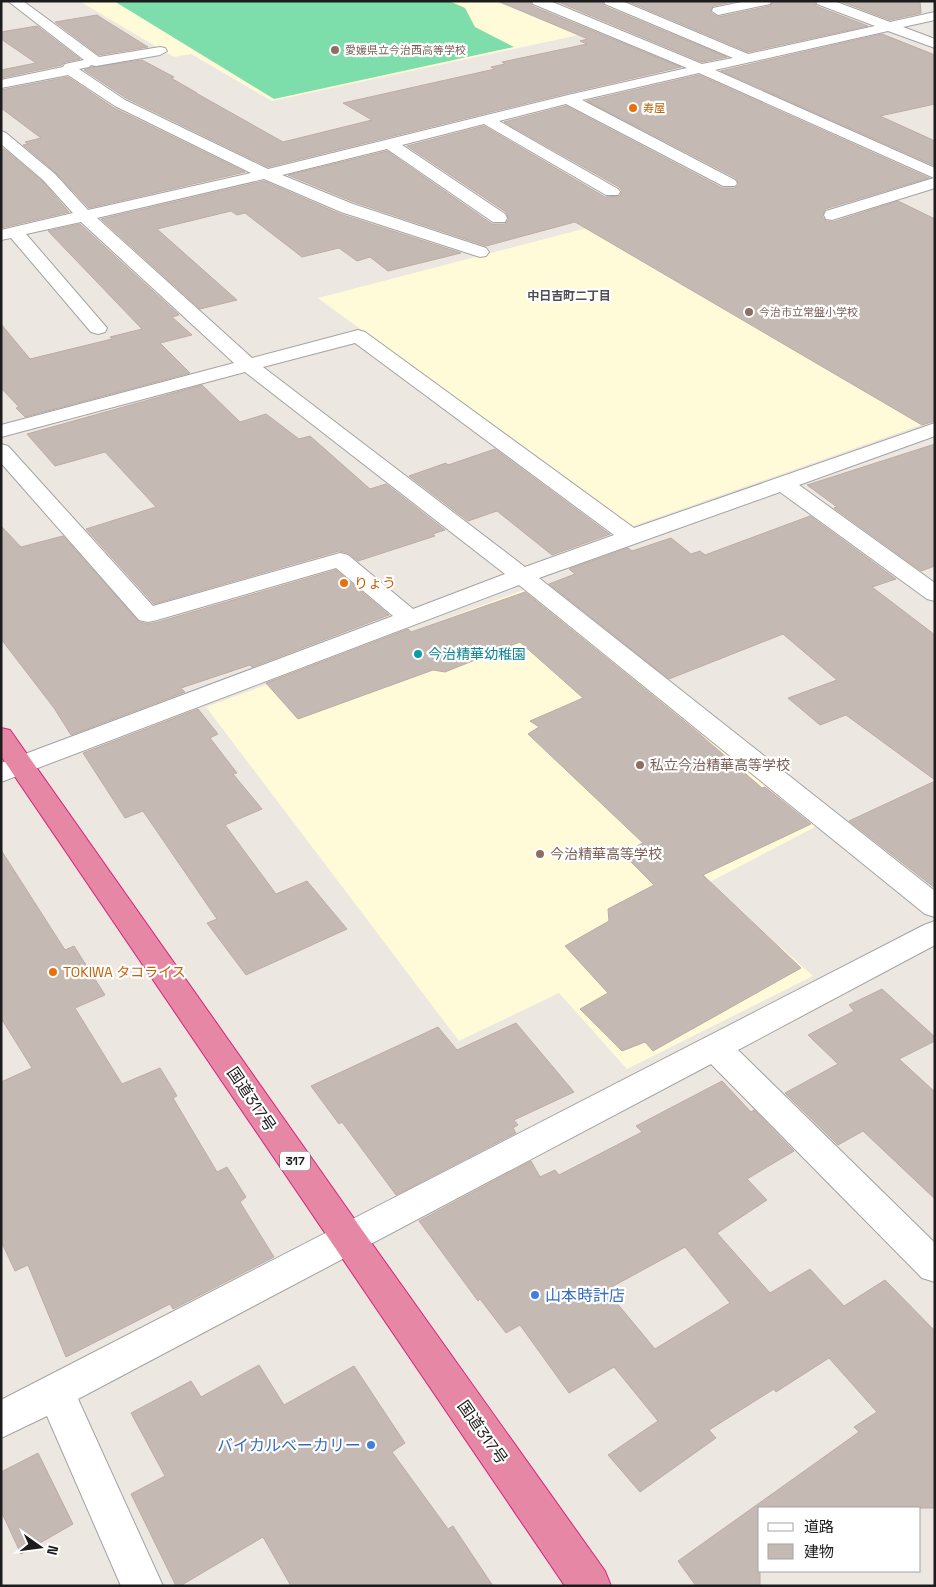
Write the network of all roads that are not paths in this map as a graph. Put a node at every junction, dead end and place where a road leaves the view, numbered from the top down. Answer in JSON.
{"nodes":[{"id":1,"x":538,"y":1,"type":"edge"},
{"id":2,"x":610,"y":1,"type":"edge"},
{"id":3,"x":765,"y":1,"type":"edge"},
{"id":4,"x":822,"y":1,"type":"edge"},
{"id":5,"x":916,"y":4,"type":"dead end"},
{"id":6,"x":12,"y":7,"type":"edge"},
{"id":7,"x":718,"y":11,"type":"dead end"},
{"id":8,"x":935,"y":11,"type":"edge"},
{"id":9,"x":935,"y":16,"type":"edge"},
{"id":10,"x":889,"y":27,"type":"junction"},
{"id":11,"x":935,"y":44,"type":"edge"},
{"id":12,"x":160,"y":52,"type":"dead end"},
{"id":13,"x":748,"y":59,"type":"junction"},
{"id":14,"x":96,"y":62,"type":"junction"},
{"id":15,"x":70,"y":70,"type":"junction"},
{"id":16,"x":701,"y":70,"type":"junction"},
{"id":17,"x":1,"y":84,"type":"edge"},
{"id":18,"x":568,"y":99,"type":"junction"},
{"id":19,"x":486,"y":119,"type":"junction"},
{"id":20,"x":1,"y":136,"type":"edge"},
{"id":21,"x":389,"y":143,"type":"junction"},
{"id":22,"x":266,"y":174,"type":"junction"},
{"id":23,"x":933,"y":174,"type":"edge"},
{"id":24,"x":729,"y":183,"type":"dead end"},
{"id":25,"x":612,"y":192,"type":"dead end"},
{"id":26,"x":832,"y":215,"type":"dead end"},
{"id":27,"x":85,"y":216,"type":"junction"},
{"id":28,"x":499,"y":218,"type":"dead end"},
{"id":29,"x":8,"y":233,"type":"edge"},
{"id":30,"x":480,"y":252,"type":"dead end"},
{"id":31,"x":98,"y":328,"type":"dead end"},
{"id":32,"x":249,"y":366,"type":"junction"},
{"id":33,"x":1,"y":410,"type":"edge"},
{"id":34,"x":8,"y":429,"type":"edge"},
{"id":35,"x":935,"y":429,"type":"edge"},
{"id":36,"x":1,"y":450,"type":"edge"},
{"id":37,"x":782,"y":484,"type":"junction"},
{"id":38,"x":631,"y":537,"type":"junction"},
{"id":39,"x":522,"y":576,"type":"junction"},
{"id":40,"x":930,"y":585,"type":"edge"},
{"id":41,"x":410,"y":618,"type":"junction"},
{"id":42,"x":1,"y":736,"type":"edge"},
{"id":43,"x":12,"y":769,"type":"edge"},
{"id":44,"x":935,"y":907,"type":"edge"},
{"id":45,"x":935,"y":932,"type":"edge"},
{"id":46,"x":714,"y":1046,"type":"junction"},
{"id":47,"x":347,"y":1238,"type":"junction"},
{"id":48,"x":935,"y":1267,"type":"edge"},
{"id":49,"x":55,"y":1391,"type":"junction"},
{"id":50,"x":1,"y":1420,"type":"edge"},
{"id":51,"x":142,"y":1586,"type":"edge"},
{"id":52,"x":590,"y":1586,"type":"edge"}],
"edges":[{"from":1,"to":16,"type":"street"},
{"from":2,"to":13,"type":"street"},
{"from":3,"to":7,"type":"street"},
{"from":4,"to":10,"type":"street"},
{"from":5,"to":8,"type":"street"},
{"from":6,"to":14,"type":"street"},
{"from":9,"to":10,"type":"street"},
{"from":10,"to":11,"type":"street"},
{"from":10,"to":13,"type":"street"},
{"from":12,"to":14,"type":"street"},
{"from":13,"to":16,"type":"street"},
{"from":14,"to":15,"type":"street"},
{"from":15,"to":17,"type":"street"},
{"from":15,"to":22,"type":"street"},
{"from":16,"to":18,"type":"street"},
{"from":16,"to":23,"type":"street"},
{"from":18,"to":19,"type":"street"},
{"from":18,"to":24,"type":"street"},
{"from":19,"to":21,"type":"street"},
{"from":19,"to":25,"type":"street"},
{"from":20,"to":27,"type":"street"},
{"from":21,"to":22,"type":"street"},
{"from":21,"to":28,"type":"street"},
{"from":22,"to":27,"type":"street"},
{"from":22,"to":30,"type":"street"},
{"from":23,"to":26,"type":"street"},
{"from":27,"to":29,"type":"street"},
{"from":27,"to":32,"type":"street"},
{"from":29,"to":31,"type":"street"},
{"from":32,"to":34,"type":"street"},
{"from":32,"to":38,"type":"street"},
{"from":32,"to":39,"type":"street"},
{"from":33,"to":34,"type":"street"},
{"from":35,"to":37,"type":"street"},
{"from":36,"to":41,"type":"street"},
{"from":37,"to":38,"type":"street"},
{"from":37,"to":40,"type":"street"},
{"from":38,"to":39,"type":"street"},
{"from":39,"to":41,"type":"street"},
{"from":39,"to":44,"type":"street"},
{"from":41,"to":43,"type":"street"},
{"from":42,"to":43,"type":"highway","name":"国道317号","number":"317"},
{"from":43,"to":47,"type":"highway","name":"国道317号","number":"317"},
{"from":45,"to":46,"type":"street"},
{"from":46,"to":47,"type":"street"},
{"from":46,"to":48,"type":"street"},
{"from":47,"to":49,"type":"street"},
{"from":47,"to":52,"type":"highway","name":"国道317号","number":"317"},
{"from":49,"to":50,"type":"street"},
{"from":49,"to":51,"type":"street"}]}
